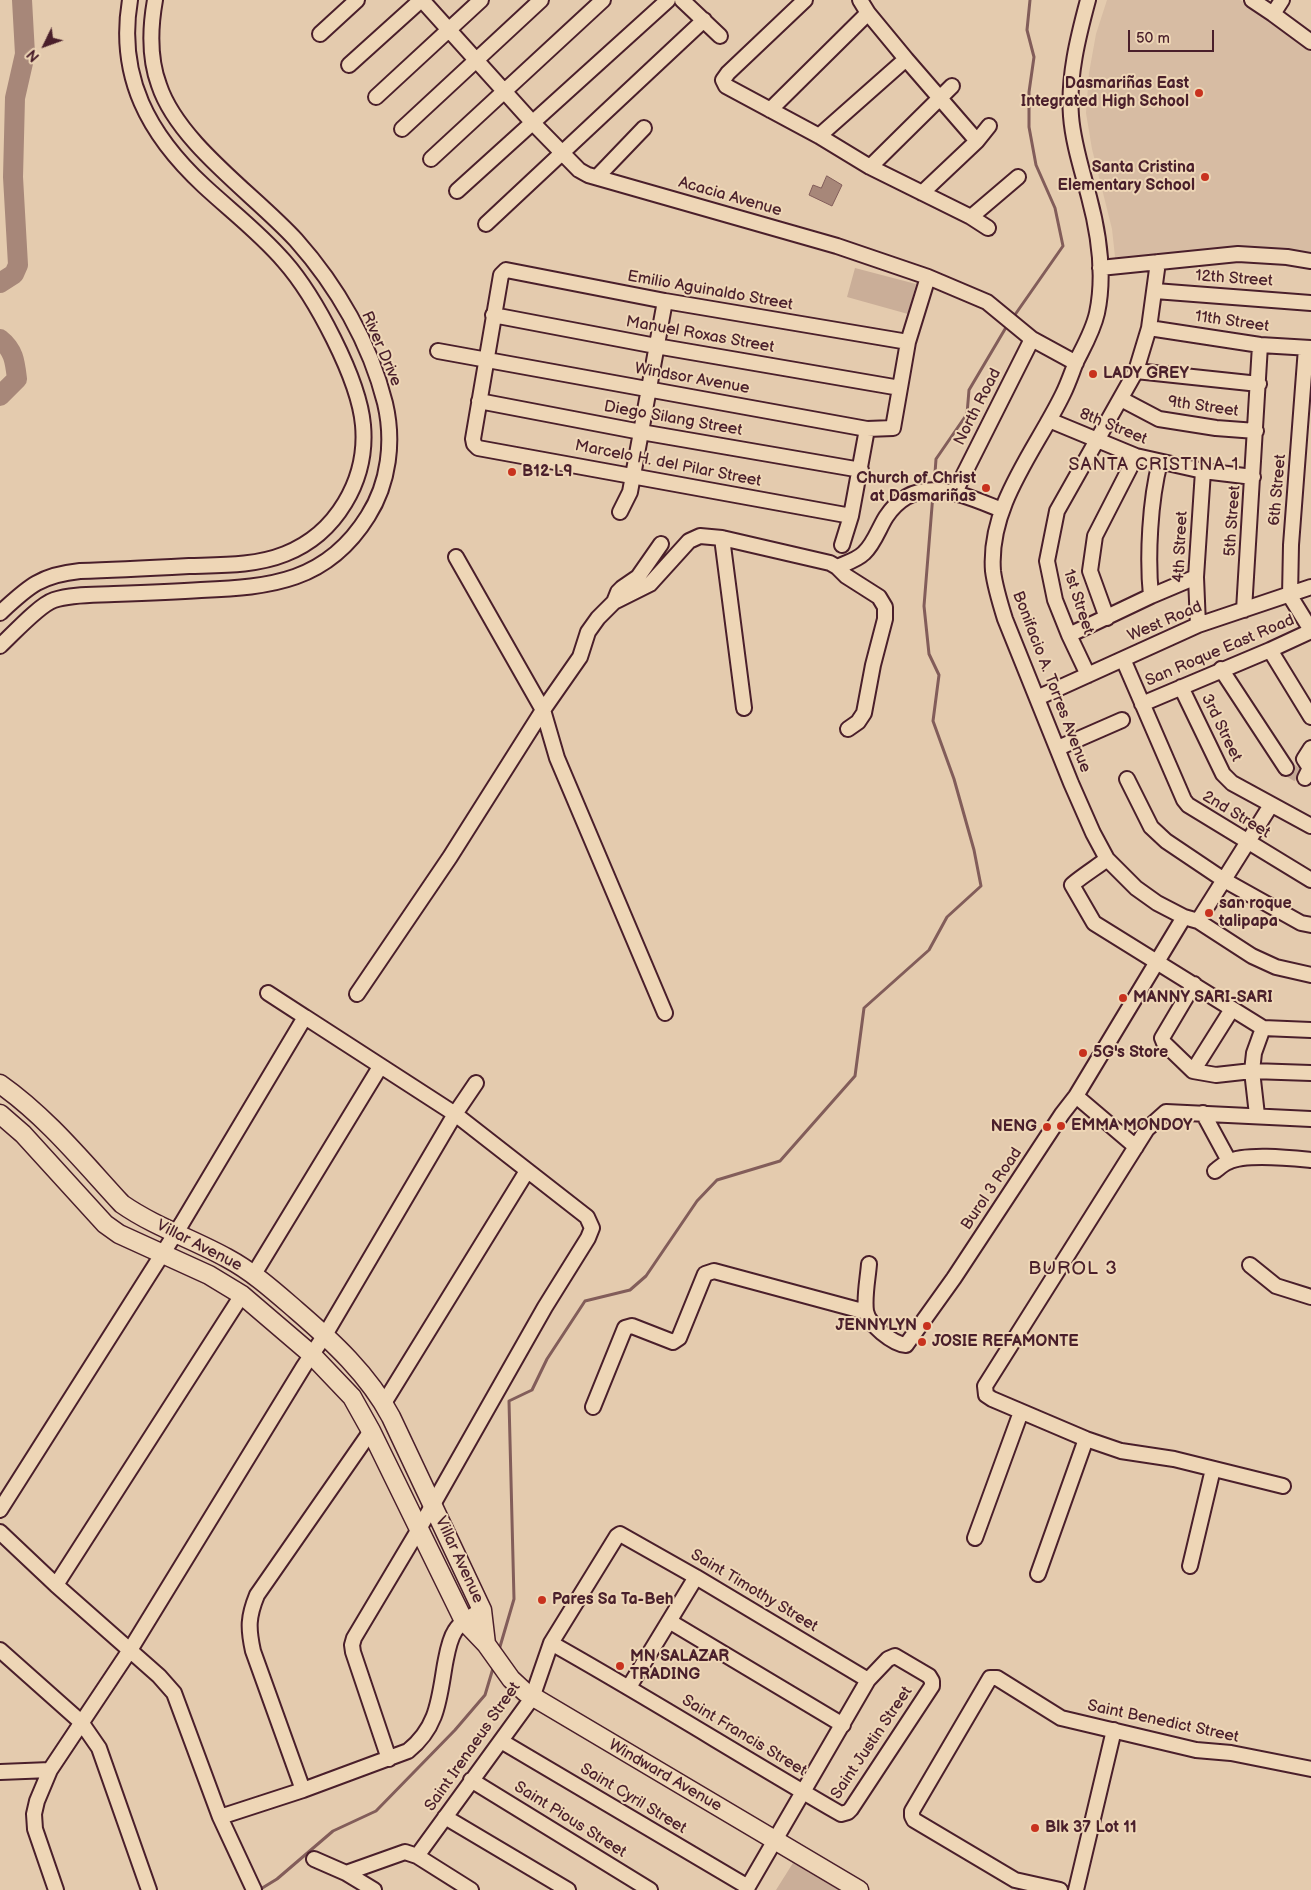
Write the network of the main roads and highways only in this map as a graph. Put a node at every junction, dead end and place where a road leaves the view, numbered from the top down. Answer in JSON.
{"nodes":[{"id":1,"x":0,"y":1084,"type":"edge"},
{"id":2,"x":0,"y":1114,"type":"edge"},
{"id":3,"x":486,"y":1644,"type":"junction"},
{"id":4,"x":859,"y":1890,"type":"edge"}],
"edges":[{"from":1,"to":3,"type":"main road","name":"Villar Avenue"},
{"from":2,"to":3,"type":"main road","name":"Villar Avenue"},
{"from":3,"to":4,"type":"main road","name":"Windward Avenue"}]}
